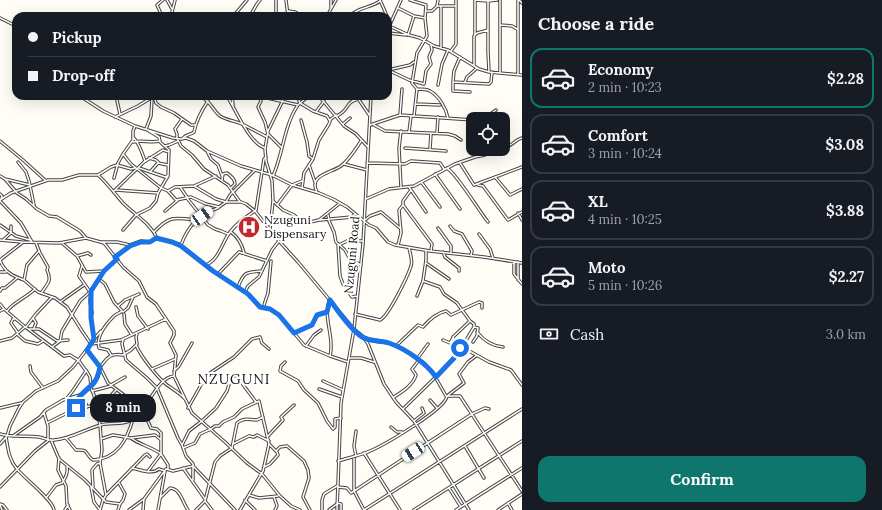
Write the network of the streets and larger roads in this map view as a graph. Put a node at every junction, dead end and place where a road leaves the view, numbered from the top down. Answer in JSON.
{"nodes":[{"id":1,"x":163,"y":0,"type":"edge"},
{"id":2,"x":167,"y":0,"type":"edge"},
{"id":3,"x":174,"y":0,"type":"edge"},
{"id":4,"x":247,"y":0,"type":"edge"},
{"id":5,"x":260,"y":0,"type":"edge"},
{"id":6,"x":276,"y":0,"type":"edge"},
{"id":7,"x":286,"y":0,"type":"edge"},
{"id":8,"x":331,"y":0,"type":"edge"},
{"id":9,"x":336,"y":0,"type":"edge"},
{"id":10,"x":380,"y":0,"type":"edge"},
{"id":11,"x":401,"y":0,"type":"edge"},
{"id":12,"x":410,"y":0,"type":"edge"},
{"id":13,"x":423,"y":0,"type":"edge"},
{"id":14,"x":438,"y":0,"type":"edge"},
{"id":15,"x":456,"y":0,"type":"edge"},
{"id":16,"x":475,"y":0,"type":"edge"},
{"id":17,"x":497,"y":0,"type":"edge"},
{"id":18,"x":500,"y":0,"type":"edge"},
{"id":19,"x":518,"y":0,"type":"edge"},
{"id":20,"x":488,"y":1,"type":"edge"},
{"id":21,"x":420,"y":2,"type":"junction"},
{"id":22,"x":522,"y":3,"type":"edge"},
{"id":23,"x":437,"y":6,"type":"junction"},
{"id":24,"x":441,"y":6,"type":"junction"},
{"id":25,"x":456,"y":6,"type":"junction"},
{"id":26,"x":398,"y":8,"type":"junction"},
{"id":27,"x":331,"y":10,"type":"joint"},
{"id":28,"x":173,"y":11,"type":"joint"},
{"id":29,"x":289,"y":11,"type":"edge"},
{"id":30,"x":426,"y":11,"type":"junction"},
{"id":31,"x":160,"y":12,"type":"edge"},
{"id":32,"x":237,"y":12,"type":"edge"},
{"id":33,"x":252,"y":12,"type":"edge"},
{"id":34,"x":276,"y":12,"type":"edge"},
{"id":35,"x":355,"y":12,"type":"edge"},
{"id":36,"x":385,"y":12,"type":"edge"},
{"id":37,"x":414,"y":16,"type":"junction"},
{"id":38,"x":0,"y":18,"type":"edge"},
{"id":39,"x":425,"y":18,"type":"junction"},
{"id":40,"x":392,"y":21,"type":"edge"},
{"id":41,"x":12,"y":24,"type":"edge"},
{"id":42,"x":392,"y":26,"type":"edge"},
{"id":43,"x":500,"y":26,"type":"junction"},
{"id":44,"x":517,"y":29,"type":"junction"},
{"id":45,"x":488,"y":30,"type":"junction"},
{"id":46,"x":392,"y":33,"type":"edge"},
{"id":47,"x":408,"y":35,"type":"junction"},
{"id":48,"x":475,"y":35,"type":"junction"},
{"id":49,"x":424,"y":40,"type":"junction"},
{"id":50,"x":431,"y":45,"type":"junction"},
{"id":51,"x":441,"y":48,"type":"junction"},
{"id":52,"x":448,"y":50,"type":"junction"},
{"id":53,"x":451,"y":51,"type":"junction"},
{"id":54,"x":460,"y":57,"type":"junction"},
{"id":55,"x":415,"y":61,"type":"junction"},
{"id":56,"x":474,"y":66,"type":"junction"},
{"id":57,"x":477,"y":68,"type":"junction"},
{"id":58,"x":392,"y":69,"type":"edge"},
{"id":59,"x":392,"y":72,"type":"edge"},
{"id":60,"x":491,"y":72,"type":"junction"},
{"id":61,"x":500,"y":72,"type":"junction"},
{"id":62,"x":518,"y":75,"type":"junction"},
{"id":63,"x":522,"y":75,"type":"edge"},
{"id":64,"x":412,"y":81,"type":"junction"},
{"id":65,"x":453,"y":82,"type":"junction"},
{"id":66,"x":465,"y":82,"type":"junction"},
{"id":67,"x":438,"y":85,"type":"dead end"},
{"id":68,"x":402,"y":89,"type":"dead end"},
{"id":69,"x":417,"y":89,"type":"junction"},
{"id":70,"x":470,"y":92,"type":"dead end"},
{"id":71,"x":86,"y":100,"type":"edge"},
{"id":72,"x":117,"y":100,"type":"edge"},
{"id":73,"x":148,"y":100,"type":"edge"},
{"id":74,"x":153,"y":100,"type":"edge"},
{"id":75,"x":154,"y":100,"type":"edge"},
{"id":76,"x":208,"y":100,"type":"joint"},
{"id":77,"x":230,"y":100,"type":"edge"},
{"id":78,"x":232,"y":100,"type":"edge"},
{"id":79,"x":261,"y":100,"type":"edge"},
{"id":80,"x":278,"y":100,"type":"edge"},
{"id":81,"x":299,"y":100,"type":"edge"},
{"id":82,"x":304,"y":100,"type":"edge"},
{"id":83,"x":359,"y":100,"type":"joint"},
{"id":84,"x":371,"y":100,"type":"edge"},
{"id":85,"x":283,"y":101,"type":"junction"},
{"id":86,"x":324,"y":101,"type":"joint"},
{"id":87,"x":353,"y":101,"type":"joint"},
{"id":88,"x":300,"y":103,"type":"junction"},
{"id":89,"x":416,"y":104,"type":"junction"},
{"id":90,"x":233,"y":105,"type":"junction"},
{"id":91,"x":298,"y":105,"type":"junction"},
{"id":92,"x":440,"y":105,"type":"dead end"},
{"id":93,"x":496,"y":110,"type":"dead end"},
{"id":94,"x":316,"y":112,"type":"junction"},
{"id":95,"x":493,"y":112,"type":"edge"},
{"id":96,"x":120,"y":114,"type":"junction"},
{"id":97,"x":336,"y":115,"type":"junction"},
{"id":98,"x":400,"y":115,"type":"junction"},
{"id":99,"x":370,"y":116,"type":"junction"},
{"id":100,"x":411,"y":116,"type":"junction"},
{"id":101,"x":414,"y":116,"type":"junction"},
{"id":102,"x":116,"y":117,"type":"junction"},
{"id":103,"x":438,"y":117,"type":"junction"},
{"id":104,"x":182,"y":118,"type":"junction"},
{"id":105,"x":350,"y":118,"type":"dead end"},
{"id":106,"x":448,"y":118,"type":"junction"},
{"id":107,"x":466,"y":119,"type":"edge"},
{"id":108,"x":301,"y":120,"type":"dead end"},
{"id":109,"x":330,"y":120,"type":"junction"},
{"id":110,"x":242,"y":124,"type":"junction"},
{"id":111,"x":343,"y":124,"type":"junction"},
{"id":112,"x":195,"y":125,"type":"junction"},
{"id":113,"x":370,"y":125,"type":"junction"},
{"id":114,"x":374,"y":125,"type":"junction"},
{"id":115,"x":135,"y":126,"type":"junction"},
{"id":116,"x":146,"y":129,"type":"junction"},
{"id":117,"x":149,"y":131,"type":"junction"},
{"id":118,"x":401,"y":131,"type":"junction"},
{"id":119,"x":409,"y":132,"type":"junction"},
{"id":120,"x":431,"y":133,"type":"junction"},
{"id":121,"x":268,"y":134,"type":"junction"},
{"id":122,"x":437,"y":134,"type":"junction"},
{"id":123,"x":133,"y":137,"type":"junction"},
{"id":124,"x":267,"y":137,"type":"junction"},
{"id":125,"x":183,"y":138,"type":"junction"},
{"id":126,"x":522,"y":138,"type":"edge"},
{"id":127,"x":177,"y":140,"type":"junction"},
{"id":128,"x":462,"y":140,"type":"dead end"},
{"id":129,"x":0,"y":141,"type":"edge"},
{"id":130,"x":137,"y":141,"type":"junction"},
{"id":131,"x":160,"y":141,"type":"junction"},
{"id":132,"x":361,"y":141,"type":"junction"},
{"id":133,"x":131,"y":142,"type":"junction"},
{"id":134,"x":510,"y":145,"type":"edge"},
{"id":135,"x":165,"y":146,"type":"junction"},
{"id":136,"x":282,"y":148,"type":"junction"},
{"id":137,"x":368,"y":148,"type":"junction"},
{"id":138,"x":405,"y":148,"type":"dead end"},
{"id":139,"x":265,"y":149,"type":"junction"},
{"id":140,"x":430,"y":149,"type":"junction"},
{"id":141,"x":206,"y":150,"type":"junction"},
{"id":142,"x":446,"y":151,"type":"dead end"},
{"id":143,"x":169,"y":152,"type":"junction"},
{"id":144,"x":123,"y":154,"type":"junction"},
{"id":145,"x":475,"y":156,"type":"edge"},
{"id":146,"x":266,"y":157,"type":"junction"},
{"id":147,"x":149,"y":158,"type":"junction"},
{"id":148,"x":313,"y":159,"type":"junction"},
{"id":149,"x":145,"y":161,"type":"junction"},
{"id":150,"x":18,"y":162,"type":"dead end"},
{"id":151,"x":159,"y":163,"type":"junction"},
{"id":152,"x":367,"y":163,"type":"junction"},
{"id":153,"x":460,"y":163,"type":"junction"},
{"id":154,"x":343,"y":164,"type":"junction"},
{"id":155,"x":400,"y":164,"type":"junction"},
{"id":156,"x":118,"y":165,"type":"junction"},
{"id":157,"x":168,"y":165,"type":"junction"},
{"id":158,"x":310,"y":165,"type":"junction"},
{"id":159,"x":136,"y":167,"type":"junction"},
{"id":160,"x":522,"y":167,"type":"edge"},
{"id":161,"x":138,"y":169,"type":"junction"},
{"id":162,"x":446,"y":169,"type":"junction"},
{"id":163,"x":367,"y":170,"type":"junction"},
{"id":164,"x":254,"y":171,"type":"junction"},
{"id":165,"x":150,"y":172,"type":"junction"},
{"id":166,"x":262,"y":172,"type":"junction"},
{"id":167,"x":435,"y":174,"type":"junction"},
{"id":168,"x":98,"y":175,"type":"junction"},
{"id":169,"x":272,"y":175,"type":"junction"},
{"id":170,"x":0,"y":176,"type":"edge"},
{"id":171,"x":168,"y":176,"type":"junction"},
{"id":172,"x":216,"y":176,"type":"junction"},
{"id":173,"x":222,"y":176,"type":"junction"},
{"id":174,"x":495,"y":177,"type":"junction"},
{"id":175,"x":114,"y":178,"type":"dead end"},
{"id":176,"x":5,"y":179,"type":"junction"},
{"id":177,"x":222,"y":180,"type":"junction"},
{"id":178,"x":302,"y":180,"type":"junction"},
{"id":179,"x":46,"y":181,"type":"junction"},
{"id":180,"x":315,"y":182,"type":"junction"},
{"id":181,"x":422,"y":183,"type":"junction"},
{"id":182,"x":31,"y":185,"type":"junction"},
{"id":183,"x":292,"y":185,"type":"junction"},
{"id":184,"x":476,"y":185,"type":"junction"},
{"id":185,"x":194,"y":186,"type":"junction"},
{"id":186,"x":180,"y":187,"type":"junction"},
{"id":187,"x":401,"y":187,"type":"junction"},
{"id":188,"x":409,"y":187,"type":"junction"},
{"id":189,"x":161,"y":188,"type":"junction"},
{"id":190,"x":302,"y":188,"type":"junction"},
{"id":191,"x":231,"y":189,"type":"junction"},
{"id":192,"x":522,"y":189,"type":"edge"},
{"id":193,"x":411,"y":190,"type":"junction"},
{"id":194,"x":115,"y":191,"type":"junction"},
{"id":195,"x":168,"y":191,"type":"junction"},
{"id":196,"x":16,"y":192,"type":"junction"},
{"id":197,"x":233,"y":192,"type":"junction"},
{"id":198,"x":317,"y":192,"type":"junction"},
{"id":199,"x":158,"y":193,"type":"junction"},
{"id":200,"x":0,"y":194,"type":"edge"},
{"id":201,"x":186,"y":197,"type":"junction"},
{"id":202,"x":366,"y":199,"type":"junction"},
{"id":203,"x":0,"y":200,"type":"edge"},
{"id":204,"x":178,"y":200,"type":"junction"},
{"id":205,"x":273,"y":201,"type":"junction"},
{"id":206,"x":226,"y":202,"type":"junction"},
{"id":207,"x":240,"y":202,"type":"junction"},
{"id":208,"x":340,"y":203,"type":"junction"},
{"id":209,"x":277,"y":205,"type":"junction"},
{"id":210,"x":403,"y":205,"type":"junction"},
{"id":211,"x":35,"y":207,"type":"junction"},
{"id":212,"x":219,"y":207,"type":"junction"},
{"id":213,"x":440,"y":207,"type":"dead end"},
{"id":214,"x":460,"y":208,"type":"dead end"},
{"id":215,"x":255,"y":211,"type":"junction"},
{"id":216,"x":165,"y":212,"type":"dead end"},
{"id":217,"x":426,"y":212,"type":"dead end"},
{"id":218,"x":522,"y":212,"type":"edge"},
{"id":219,"x":518,"y":213,"type":"junction"},
{"id":220,"x":328,"y":214,"type":"junction"},
{"id":221,"x":355,"y":214,"type":"junction"},
{"id":222,"x":136,"y":216,"type":"junction"},
{"id":223,"x":202,"y":216,"type":"junction"},
{"id":224,"x":196,"y":220,"type":"junction"},
{"id":225,"x":320,"y":220,"type":"junction"},
{"id":226,"x":328,"y":220,"type":"junction"},
{"id":227,"x":522,"y":220,"type":"edge"},
{"id":228,"x":365,"y":221,"type":"junction"},
{"id":229,"x":488,"y":222,"type":"dead end"},
{"id":230,"x":0,"y":225,"type":"edge"},
{"id":231,"x":11,"y":226,"type":"dead end"},
{"id":232,"x":450,"y":226,"type":"dead end"},
{"id":233,"x":438,"y":228,"type":"dead end"},
{"id":234,"x":401,"y":229,"type":"junction"},
{"id":235,"x":123,"y":230,"type":"dead end"},
{"id":236,"x":270,"y":230,"type":"junction"},
{"id":237,"x":154,"y":232,"type":"junction"},
{"id":238,"x":231,"y":232,"type":"junction"},
{"id":239,"x":11,"y":233,"type":"junction"},
{"id":240,"x":479,"y":234,"type":"dead end"},
{"id":241,"x":228,"y":235,"type":"junction"},
{"id":242,"x":86,"y":238,"type":"junction"},
{"id":243,"x":156,"y":238,"type":"junction"},
{"id":244,"x":0,"y":240,"type":"edge"},
{"id":245,"x":4,"y":240,"type":"junction"},
{"id":246,"x":32,"y":241,"type":"junction"},
{"id":247,"x":279,"y":241,"type":"junction"},
{"id":248,"x":363,"y":241,"type":"junction"},
{"id":249,"x":22,"y":242,"type":"junction"},
{"id":250,"x":101,"y":242,"type":"junction"},
{"id":251,"x":36,"y":243,"type":"junction"},
{"id":252,"x":62,"y":243,"type":"junction"},
{"id":253,"x":339,"y":245,"type":"junction"},
{"id":254,"x":398,"y":245,"type":"junction"},
{"id":255,"x":130,"y":246,"type":"junction"},
{"id":256,"x":181,"y":246,"type":"junction"},
{"id":257,"x":409,"y":248,"type":"junction"},
{"id":258,"x":426,"y":250,"type":"junction"},
{"id":259,"x":38,"y":251,"type":"junction"},
{"id":260,"x":432,"y":251,"type":"junction"},
{"id":261,"x":443,"y":252,"type":"junction"},
{"id":262,"x":244,"y":253,"type":"junction"},
{"id":263,"x":451,"y":253,"type":"junction"},
{"id":264,"x":91,"y":254,"type":"dead end"},
{"id":265,"x":472,"y":255,"type":"junction"},
{"id":266,"x":77,"y":256,"type":"junction"},
{"id":267,"x":116,"y":258,"type":"junction"},
{"id":268,"x":493,"y":258,"type":"junction"},
{"id":269,"x":0,"y":260,"type":"edge"},
{"id":270,"x":268,"y":261,"type":"junction"},
{"id":271,"x":271,"y":261,"type":"dead end"},
{"id":272,"x":514,"y":262,"type":"junction"},
{"id":273,"x":518,"y":262,"type":"junction"},
{"id":274,"x":522,"y":263,"type":"edge"},
{"id":275,"x":426,"y":264,"type":"junction"},
{"id":276,"x":206,"y":265,"type":"junction"},
{"id":277,"x":361,"y":265,"type":"junction"},
{"id":278,"x":82,"y":266,"type":"junction"},
{"id":279,"x":104,"y":271,"type":"junction"},
{"id":280,"x":262,"y":271,"type":"junction"},
{"id":281,"x":459,"y":271,"type":"dead end"},
{"id":282,"x":0,"y":272,"type":"edge"},
{"id":283,"x":6,"y":272,"type":"junction"},
{"id":284,"x":218,"y":274,"type":"junction"},
{"id":285,"x":17,"y":278,"type":"junction"},
{"id":286,"x":449,"y":278,"type":"dead end"},
{"id":287,"x":99,"y":279,"type":"junction"},
{"id":288,"x":24,"y":280,"type":"junction"},
{"id":289,"x":518,"y":280,"type":"junction"},
{"id":290,"x":423,"y":281,"type":"junction"},
{"id":291,"x":522,"y":284,"type":"edge"},
{"id":292,"x":84,"y":285,"type":"junction"},
{"id":293,"x":238,"y":287,"type":"junction"},
{"id":294,"x":1,"y":288,"type":"edge"},
{"id":295,"x":35,"y":289,"type":"junction"},
{"id":296,"x":0,"y":291,"type":"edge"},
{"id":297,"x":42,"y":292,"type":"junction"},
{"id":298,"x":90,"y":292,"type":"junction"},
{"id":299,"x":245,"y":292,"type":"junction"},
{"id":300,"x":139,"y":294,"type":"dead end"},
{"id":301,"x":357,"y":296,"type":"junction"},
{"id":302,"x":417,"y":296,"type":"dead end"},
{"id":303,"x":53,"y":297,"type":"junction"},
{"id":304,"x":133,"y":297,"type":"junction"},
{"id":305,"x":330,"y":300,"type":"junction"},
{"id":306,"x":60,"y":302,"type":"junction"},
{"id":307,"x":0,"y":304,"type":"edge"},
{"id":308,"x":118,"y":306,"type":"junction"},
{"id":309,"x":136,"y":306,"type":"dead end"},
{"id":310,"x":4,"y":308,"type":"junction"},
{"id":311,"x":263,"y":308,"type":"junction"},
{"id":312,"x":482,"y":308,"type":"dead end"},
{"id":313,"x":461,"y":310,"type":"junction"},
{"id":314,"x":0,"y":311,"type":"edge"},
{"id":315,"x":7,"y":312,"type":"junction"},
{"id":316,"x":123,"y":312,"type":"junction"},
{"id":317,"x":327,"y":312,"type":"junction"},
{"id":318,"x":355,"y":314,"type":"junction"},
{"id":319,"x":72,"y":315,"type":"junction"},
{"id":320,"x":33,"y":318,"type":"junction"},
{"id":321,"x":15,"y":319,"type":"junction"},
{"id":322,"x":166,"y":319,"type":"junction"},
{"id":323,"x":470,"y":321,"type":"junction"},
{"id":324,"x":26,"y":327,"type":"junction"},
{"id":325,"x":474,"y":327,"type":"junction"},
{"id":326,"x":33,"y":329,"type":"junction"},
{"id":327,"x":148,"y":329,"type":"junction"},
{"id":328,"x":354,"y":329,"type":"junction"},
{"id":329,"x":321,"y":330,"type":"dead end"},
{"id":330,"x":101,"y":331,"type":"junction"},
{"id":331,"x":477,"y":332,"type":"junction"},
{"id":332,"x":294,"y":333,"type":"junction"},
{"id":333,"x":17,"y":334,"type":"junction"},
{"id":334,"x":137,"y":334,"type":"junction"},
{"id":335,"x":132,"y":335,"type":"junction"},
{"id":336,"x":362,"y":337,"type":"junction"},
{"id":337,"x":453,"y":338,"type":"junction"},
{"id":338,"x":94,"y":339,"type":"junction"},
{"id":339,"x":124,"y":339,"type":"junction"},
{"id":340,"x":68,"y":340,"type":"dead end"},
{"id":341,"x":443,"y":340,"type":"dead end"},
{"id":342,"x":0,"y":341,"type":"edge"},
{"id":343,"x":44,"y":341,"type":"junction"},
{"id":344,"x":60,"y":341,"type":"junction"},
{"id":345,"x":473,"y":342,"type":"dead end"},
{"id":346,"x":98,"y":343,"type":"junction"},
{"id":347,"x":192,"y":343,"type":"dead end"},
{"id":348,"x":92,"y":344,"type":"junction"},
{"id":349,"x":428,"y":344,"type":"dead end"},
{"id":350,"x":136,"y":345,"type":"junction"},
{"id":351,"x":306,"y":346,"type":"junction"},
{"id":352,"x":396,"y":346,"type":"junction"},
{"id":353,"x":52,"y":347,"type":"junction"},
{"id":354,"x":503,"y":347,"type":"dead end"},
{"id":355,"x":461,"y":348,"type":"junction"},
{"id":356,"x":268,"y":349,"type":"dead end"},
{"id":357,"x":87,"y":350,"type":"junction"},
{"id":358,"x":111,"y":355,"type":"junction"},
{"id":359,"x":124,"y":355,"type":"junction"},
{"id":360,"x":330,"y":356,"type":"junction"},
{"id":361,"x":476,"y":356,"type":"junction"},
{"id":362,"x":349,"y":358,"type":"junction"},
{"id":363,"x":175,"y":359,"type":"junction"},
{"id":364,"x":78,"y":360,"type":"junction"},
{"id":365,"x":418,"y":360,"type":"junction"},
{"id":366,"x":285,"y":362,"type":"dead end"},
{"id":367,"x":348,"y":362,"type":"junction"},
{"id":368,"x":375,"y":362,"type":"junction"},
{"id":369,"x":30,"y":366,"type":"dead end"},
{"id":370,"x":100,"y":367,"type":"junction"},
{"id":371,"x":152,"y":369,"type":"junction"},
{"id":372,"x":86,"y":370,"type":"junction"},
{"id":373,"x":174,"y":371,"type":"junction"},
{"id":374,"x":174,"y":376,"type":"junction"},
{"id":375,"x":125,"y":377,"type":"dead end"},
{"id":376,"x":436,"y":377,"type":"junction"},
{"id":377,"x":164,"y":381,"type":"junction"},
{"id":378,"x":323,"y":381,"type":"dead end"},
{"id":379,"x":522,"y":385,"type":"edge"},
{"id":380,"x":111,"y":386,"type":"junction"},
{"id":381,"x":91,"y":387,"type":"junction"},
{"id":382,"x":43,"y":388,"type":"junction"},
{"id":383,"x":157,"y":388,"type":"junction"},
{"id":384,"x":319,"y":389,"type":"dead end"},
{"id":385,"x":116,"y":390,"type":"junction"},
{"id":386,"x":343,"y":390,"type":"junction"},
{"id":387,"x":92,"y":391,"type":"junction"},
{"id":388,"x":447,"y":396,"type":"junction"},
{"id":389,"x":79,"y":397,"type":"junction"},
{"id":390,"x":342,"y":397,"type":"junction"},
{"id":391,"x":393,"y":397,"type":"junction"},
{"id":392,"x":65,"y":399,"type":"junction"},
{"id":393,"x":185,"y":400,"type":"junction"},
{"id":394,"x":430,"y":400,"type":"dead end"},
{"id":395,"x":23,"y":402,"type":"junction"},
{"id":396,"x":256,"y":402,"type":"junction"},
{"id":397,"x":95,"y":405,"type":"junction"},
{"id":398,"x":294,"y":405,"type":"dead end"},
{"id":399,"x":87,"y":407,"type":"junction"},
{"id":400,"x":0,"y":408,"type":"edge"},
{"id":401,"x":188,"y":408,"type":"junction"},
{"id":402,"x":422,"y":408,"type":"dead end"},
{"id":403,"x":437,"y":408,"type":"junction"},
{"id":404,"x":403,"y":409,"type":"junction"},
{"id":405,"x":489,"y":409,"type":"dead end"},
{"id":406,"x":522,"y":409,"type":"edge"},
{"id":407,"x":75,"y":410,"type":"junction"},
{"id":408,"x":44,"y":412,"type":"junction"},
{"id":409,"x":103,"y":412,"type":"dead end"},
{"id":410,"x":141,"y":412,"type":"junction"},
{"id":411,"x":472,"y":414,"type":"junction"},
{"id":412,"x":263,"y":417,"type":"junction"},
{"id":413,"x":341,"y":418,"type":"junction"},
{"id":414,"x":133,"y":419,"type":"junction"},
{"id":415,"x":414,"y":421,"type":"junction"},
{"id":416,"x":202,"y":422,"type":"junction"},
{"id":417,"x":47,"y":423,"type":"junction"},
{"id":418,"x":416,"y":424,"type":"junction"},
{"id":419,"x":100,"y":425,"type":"junction"},
{"id":420,"x":391,"y":427,"type":"dead end"},
{"id":421,"x":211,"y":430,"type":"junction"},
{"id":422,"x":356,"y":431,"type":"dead end"},
{"id":423,"x":402,"y":432,"type":"junction"},
{"id":424,"x":484,"y":433,"type":"junction"},
{"id":425,"x":0,"y":434,"type":"edge"},
{"id":426,"x":13,"y":436,"type":"junction"},
{"id":427,"x":268,"y":436,"type":"junction"},
{"id":428,"x":6,"y":437,"type":"junction"},
{"id":429,"x":66,"y":437,"type":"junction"},
{"id":430,"x":126,"y":437,"type":"junction"},
{"id":431,"x":131,"y":438,"type":"junction"},
{"id":432,"x":101,"y":439,"type":"junction"},
{"id":433,"x":160,"y":439,"type":"junction"},
{"id":434,"x":50,"y":440,"type":"junction"},
{"id":435,"x":522,"y":441,"type":"edge"},
{"id":436,"x":269,"y":442,"type":"junction"},
{"id":437,"x":428,"y":443,"type":"junction"},
{"id":438,"x":0,"y":444,"type":"edge"},
{"id":439,"x":233,"y":444,"type":"junction"},
{"id":440,"x":183,"y":446,"type":"junction"},
{"id":441,"x":465,"y":446,"type":"junction"},
{"id":442,"x":232,"y":448,"type":"junction"},
{"id":443,"x":276,"y":450,"type":"junction"},
{"id":444,"x":364,"y":453,"type":"junction"},
{"id":445,"x":161,"y":454,"type":"junction"},
{"id":446,"x":499,"y":455,"type":"junction"},
{"id":447,"x":355,"y":456,"type":"junction"},
{"id":448,"x":150,"y":457,"type":"dead end"},
{"id":449,"x":59,"y":458,"type":"junction"},
{"id":450,"x":100,"y":460,"type":"junction"},
{"id":451,"x":338,"y":461,"type":"junction"},
{"id":452,"x":440,"y":462,"type":"junction"},
{"id":453,"x":100,"y":463,"type":"junction"},
{"id":454,"x":67,"y":466,"type":"junction"},
{"id":455,"x":193,"y":466,"type":"junction"},
{"id":456,"x":264,"y":467,"type":"junction"},
{"id":457,"x":132,"y":468,"type":"junction"},
{"id":458,"x":183,"y":468,"type":"junction"},
{"id":459,"x":478,"y":468,"type":"junction"},
{"id":460,"x":522,"y":468,"type":"edge"},
{"id":461,"x":168,"y":469,"type":"junction"},
{"id":462,"x":17,"y":470,"type":"junction"},
{"id":463,"x":165,"y":471,"type":"junction"},
{"id":464,"x":148,"y":472,"type":"junction"},
{"id":465,"x":262,"y":474,"type":"junction"},
{"id":466,"x":378,"y":475,"type":"junction"},
{"id":467,"x":511,"y":475,"type":"junction"},
{"id":468,"x":484,"y":478,"type":"dead end"},
{"id":469,"x":193,"y":480,"type":"junction"},
{"id":470,"x":63,"y":481,"type":"junction"},
{"id":471,"x":119,"y":482,"type":"junction"},
{"id":472,"x":211,"y":483,"type":"junction"},
{"id":473,"x":454,"y":485,"type":"junction"},
{"id":474,"x":91,"y":486,"type":"junction"},
{"id":475,"x":337,"y":486,"type":"junction"},
{"id":476,"x":0,"y":487,"type":"edge"},
{"id":477,"x":449,"y":488,"type":"junction"},
{"id":478,"x":93,"y":489,"type":"junction"},
{"id":479,"x":354,"y":491,"type":"junction"},
{"id":480,"x":522,"y":491,"type":"edge"},
{"id":481,"x":249,"y":494,"type":"junction"},
{"id":482,"x":390,"y":494,"type":"junction"},
{"id":483,"x":522,"y":494,"type":"edge"},
{"id":484,"x":106,"y":495,"type":"junction"},
{"id":485,"x":274,"y":496,"type":"junction"},
{"id":486,"x":280,"y":496,"type":"junction"},
{"id":487,"x":161,"y":497,"type":"junction"},
{"id":488,"x":46,"y":498,"type":"junction"},
{"id":489,"x":144,"y":499,"type":"junction"},
{"id":490,"x":103,"y":500,"type":"junction"},
{"id":491,"x":205,"y":500,"type":"junction"},
{"id":492,"x":245,"y":500,"type":"junction"},
{"id":493,"x":337,"y":503,"type":"junction"},
{"id":494,"x":508,"y":503,"type":"junction"},
{"id":495,"x":0,"y":504,"type":"edge"},
{"id":496,"x":120,"y":504,"type":"junction"},
{"id":497,"x":466,"y":504,"type":"junction"},
{"id":498,"x":68,"y":505,"type":"junction"},
{"id":499,"x":461,"y":507,"type":"junction"},
{"id":500,"x":2,"y":510,"type":"edge"},
{"id":501,"x":7,"y":510,"type":"edge"},
{"id":502,"x":54,"y":510,"type":"edge"},
{"id":503,"x":64,"y":510,"type":"edge"},
{"id":504,"x":70,"y":510,"type":"edge"},
{"id":505,"x":100,"y":510,"type":"edge"},
{"id":506,"x":118,"y":510,"type":"edge"},
{"id":507,"x":130,"y":510,"type":"edge"},
{"id":508,"x":143,"y":510,"type":"edge"},
{"id":509,"x":158,"y":510,"type":"edge"},
{"id":510,"x":188,"y":510,"type":"edge"},
{"id":511,"x":196,"y":510,"type":"edge"},
{"id":512,"x":212,"y":510,"type":"edge"},
{"id":513,"x":235,"y":510,"type":"edge"},
{"id":514,"x":240,"y":510,"type":"edge"},
{"id":515,"x":255,"y":510,"type":"edge"},
{"id":516,"x":275,"y":510,"type":"edge"},
{"id":517,"x":300,"y":510,"type":"edge"},
{"id":518,"x":310,"y":510,"type":"edge"},
{"id":519,"x":322,"y":510,"type":"edge"},
{"id":520,"x":329,"y":510,"type":"edge"},
{"id":521,"x":337,"y":510,"type":"edge"},
{"id":522,"x":341,"y":510,"type":"edge"},
{"id":523,"x":364,"y":510,"type":"edge"},
{"id":524,"x":400,"y":510,"type":"edge"},
{"id":525,"x":414,"y":510,"type":"edge"},
{"id":526,"x":456,"y":510,"type":"edge"},
{"id":527,"x":469,"y":510,"type":"edge"},
{"id":528,"x":498,"y":510,"type":"edge"},
{"id":529,"x":512,"y":510,"type":"edge"}],
"edges":[{"from":1,"to":31,"type":"street"},
{"from":2,"to":28,"type":"street"},
{"from":3,"to":28,"type":"street"},
{"from":4,"to":32,"type":"street"},
{"from":5,"to":33,"type":"street"},
{"from":6,"to":34,"type":"street"},
{"from":7,"to":29,"type":"street"},
{"from":8,"to":27,"type":"street"},
{"from":9,"to":27,"type":"street"},
{"from":10,"to":35,"type":"street"},
{"from":10,"to":36,"type":"street"},
{"from":11,"to":26,"type":"street"},
{"from":12,"to":21,"type":"street"},
{"from":13,"to":21,"type":"street"},
{"from":14,"to":23,"type":"street"},
{"from":15,"to":25,"type":"street"},
{"from":16,"to":20,"type":"street"},
{"from":16,"to":48,"type":"street"},
{"from":17,"to":20,"type":"street"},
{"from":18,"to":43,"type":"street"},
{"from":19,"to":22,"type":"street"},
{"from":19,"to":44,"type":"street"},
{"from":20,"to":45,"type":"street"},
{"from":21,"to":30,"type":"street"},
{"from":23,"to":24,"type":"street"},
{"from":23,"to":30,"type":"street"},
{"from":24,"to":25,"type":"street"},
{"from":24,"to":51,"type":"street"},
{"from":25,"to":53,"type":"street"},
{"from":26,"to":37,"type":"street"},
{"from":26,"to":40,"type":"street"},
{"from":30,"to":39,"type":"street"},
{"from":37,"to":39,"type":"street"},
{"from":37,"to":47,"type":"street"},
{"from":38,"to":41,"type":"street"},
{"from":39,"to":49,"type":"street"},
{"from":42,"to":47,"type":"street"},
{"from":43,"to":44,"type":"street"},
{"from":43,"to":61,"type":"street"},
{"from":44,"to":62,"type":"street"},
{"from":45,"to":48,"type":"street"},
{"from":45,"to":60,"type":"street"},
{"from":46,"to":47,"type":"street"},
{"from":47,"to":49,"type":"street"},
{"from":48,"to":56,"type":"street"},
{"from":49,"to":50,"type":"street"},
{"from":49,"to":55,"type":"street"},
{"from":50,"to":51,"type":"street"},
{"from":50,"to":64,"type":"street"},
{"from":51,"to":52,"type":"street"},
{"from":52,"to":53,"type":"street"},
{"from":52,"to":67,"type":"street"},
{"from":53,"to":54,"type":"street"},
{"from":54,"to":56,"type":"street"},
{"from":54,"to":65,"type":"street"},
{"from":55,"to":58,"type":"street"},
{"from":55,"to":64,"type":"street"},
{"from":56,"to":57,"type":"street"},
{"from":57,"to":60,"type":"street"},
{"from":57,"to":66,"type":"street"},
{"from":59,"to":64,"type":"street"},
{"from":60,"to":61,"type":"street"},
{"from":60,"to":66,"type":"street"},
{"from":61,"to":62,"type":"street"},
{"from":62,"to":63,"type":"street"},
{"from":64,"to":69,"type":"street"},
{"from":65,"to":66,"type":"street"},
{"from":65,"to":70,"type":"street"},
{"from":68,"to":98,"type":"street"},
{"from":69,"to":89,"type":"street"},
{"from":69,"to":106,"type":"street"},
{"from":71,"to":102,"type":"street"},
{"from":72,"to":96,"type":"street"},
{"from":73,"to":96,"type":"street"},
{"from":74,"to":116,"type":"street"},
{"from":75,"to":104,"type":"street"},
{"from":76,"to":110,"type":"street"},
{"from":76,"to":112,"type":"street"},
{"from":77,"to":90,"type":"street"},
{"from":78,"to":90,"type":"street"},
{"from":79,"to":121,"type":"street"},
{"from":80,"to":85,"type":"street"},
{"from":81,"to":88,"type":"street"},
{"from":82,"to":88,"type":"street"},
{"from":83,"to":87,"type":"street"},
{"from":83,"to":99,"type":"street"},
{"from":84,"to":99,"type":"street","name":"Nzuguni Road"},
{"from":85,"to":91,"type":"street"},
{"from":85,"to":121,"type":"street"},
{"from":86,"to":94,"type":"street"},
{"from":86,"to":97,"type":"street"},
{"from":87,"to":97,"type":"street"},
{"from":88,"to":91,"type":"street"},
{"from":88,"to":94,"type":"street"},
{"from":89,"to":92,"type":"street"},
{"from":89,"to":101,"type":"street"},
{"from":90,"to":110,"type":"street"},
{"from":91,"to":136,"type":"street"},
{"from":93,"to":95,"type":"street"},
{"from":94,"to":109,"type":"street"},
{"from":96,"to":102,"type":"street"},
{"from":97,"to":109,"type":"street"},
{"from":97,"to":111,"type":"street"},
{"from":98,"to":100,"type":"street"},
{"from":98,"to":114,"type":"street"},
{"from":99,"to":113,"type":"street","name":"Nzuguni Road"},
{"from":100,"to":101,"type":"street"},
{"from":100,"to":119,"type":"street"},
{"from":101,"to":103,"type":"street"},
{"from":102,"to":115,"type":"street"},
{"from":103,"to":106,"type":"street"},
{"from":103,"to":122,"type":"street"},
{"from":104,"to":112,"type":"street"},
{"from":104,"to":127,"type":"street"},
{"from":105,"to":111,"type":"street"},
{"from":106,"to":107,"type":"street"},
{"from":108,"to":148,"type":"street"},
{"from":109,"to":148,"type":"street"},
{"from":110,"to":124,"type":"street"},
{"from":110,"to":139,"type":"street"},
{"from":111,"to":132,"type":"street"},
{"from":112,"to":125,"type":"street"},
{"from":113,"to":114,"type":"street"},
{"from":113,"to":137,"type":"street","name":"Nzuguni Road"},
{"from":114,"to":118,"type":"street"},
{"from":115,"to":116,"type":"street"},
{"from":115,"to":123,"type":"street"},
{"from":116,"to":117,"type":"street"},
{"from":117,"to":127,"type":"street"},
{"from":117,"to":131,"type":"street"},
{"from":118,"to":119,"type":"street"},
{"from":118,"to":155,"type":"street"},
{"from":119,"to":120,"type":"street"},
{"from":120,"to":122,"type":"street"},
{"from":120,"to":140,"type":"street"},
{"from":121,"to":124,"type":"street"},
{"from":121,"to":136,"type":"street"},
{"from":122,"to":128,"type":"street"},
{"from":123,"to":130,"type":"street"},
{"from":123,"to":133,"type":"street"},
{"from":124,"to":139,"type":"street"},
{"from":125,"to":127,"type":"street"},
{"from":125,"to":141,"type":"street"},
{"from":126,"to":134,"type":"street"},
{"from":127,"to":135,"type":"street"},
{"from":127,"to":172,"type":"street"},
{"from":129,"to":179,"type":"street"},
{"from":130,"to":131,"type":"street"},
{"from":130,"to":133,"type":"street"},
{"from":130,"to":149,"type":"street"},
{"from":131,"to":135,"type":"street"},
{"from":132,"to":137,"type":"street"},
{"from":132,"to":154,"type":"street"},
{"from":133,"to":144,"type":"street"},
{"from":135,"to":143,"type":"street"},
{"from":136,"to":169,"type":"street"},
{"from":137,"to":152,"type":"street","name":"Nzuguni Road"},
{"from":138,"to":140,"type":"street"},
{"from":139,"to":146,"type":"street"},
{"from":140,"to":142,"type":"street"},
{"from":141,"to":164,"type":"street"},
{"from":141,"to":173,"type":"street"},
{"from":143,"to":147,"type":"street"},
{"from":143,"to":157,"type":"street"},
{"from":144,"to":156,"type":"street"},
{"from":144,"to":159,"type":"street"},
{"from":145,"to":153,"type":"street"},
{"from":146,"to":166,"type":"street"},
{"from":146,"to":169,"type":"street"},
{"from":147,"to":149,"type":"street"},
{"from":147,"to":151,"type":"street"},
{"from":148,"to":158,"type":"street"},
{"from":149,"to":161,"type":"street"},
{"from":150,"to":182,"type":"street"},
{"from":151,"to":157,"type":"street"},
{"from":151,"to":165,"type":"street"},
{"from":152,"to":155,"type":"street"},
{"from":152,"to":163,"type":"street","name":"Nzuguni Road"},
{"from":153,"to":162,"type":"street"},
{"from":153,"to":184,"type":"street"},
{"from":154,"to":163,"type":"street"},
{"from":154,"to":180,"type":"street"},
{"from":155,"to":162,"type":"street"},
{"from":155,"to":187,"type":"street"},
{"from":156,"to":159,"type":"street"},
{"from":156,"to":168,"type":"street"},
{"from":156,"to":175,"type":"street"},
{"from":157,"to":171,"type":"street"},
{"from":158,"to":178,"type":"street"},
{"from":158,"to":180,"type":"street"},
{"from":159,"to":161,"type":"street"},
{"from":160,"to":174,"type":"street"},
{"from":161,"to":165,"type":"street"},
{"from":161,"to":189,"type":"street"},
{"from":161,"to":194,"type":"street"},
{"from":162,"to":167,"type":"street"},
{"from":162,"to":229,"type":"street"},
{"from":163,"to":202,"type":"street","name":"Nzuguni Road"},
{"from":164,"to":166,"type":"street"},
{"from":164,"to":197,"type":"street"},
{"from":165,"to":171,"type":"street"},
{"from":166,"to":169,"type":"street"},
{"from":166,"to":215,"type":"street"},
{"from":167,"to":181,"type":"street"},
{"from":167,"to":214,"type":"street"},
{"from":168,"to":179,"type":"street"},
{"from":168,"to":194,"type":"street"},
{"from":169,"to":183,"type":"street"},
{"from":169,"to":205,"type":"street"},
{"from":170,"to":176,"type":"street"},
{"from":171,"to":189,"type":"street"},
{"from":172,"to":177,"type":"street"},
{"from":172,"to":185,"type":"street"},
{"from":173,"to":177,"type":"street"},
{"from":173,"to":191,"type":"street"},
{"from":174,"to":184,"type":"street"},
{"from":174,"to":192,"type":"street"},
{"from":176,"to":182,"type":"street"},
{"from":176,"to":196,"type":"street"},
{"from":177,"to":191,"type":"street"},
{"from":178,"to":183,"type":"street"},
{"from":178,"to":190,"type":"street"},
{"from":179,"to":182,"type":"street"},
{"from":180,"to":198,"type":"street"},
{"from":181,"to":188,"type":"street"},
{"from":181,"to":213,"type":"street"},
{"from":182,"to":196,"type":"street"},
{"from":182,"to":211,"type":"street"},
{"from":183,"to":190,"type":"street"},
{"from":183,"to":209,"type":"street"},
{"from":184,"to":219,"type":"street"},
{"from":185,"to":186,"type":"street"},
{"from":185,"to":206,"type":"street"},
{"from":186,"to":195,"type":"street"},
{"from":186,"to":201,"type":"street"},
{"from":187,"to":188,"type":"street"},
{"from":187,"to":202,"type":"street"},
{"from":188,"to":193,"type":"street"},
{"from":189,"to":195,"type":"street"},
{"from":189,"to":199,"type":"street"},
{"from":190,"to":198,"type":"street"},
{"from":191,"to":197,"type":"street"},
{"from":193,"to":210,"type":"street"},
{"from":193,"to":217,"type":"street"},
{"from":194,"to":199,"type":"street"},
{"from":194,"to":222,"type":"street"},
{"from":195,"to":204,"type":"street"},
{"from":196,"to":203,"type":"street"},
{"from":196,"to":211,"type":"street"},
{"from":197,"to":206,"type":"street"},
{"from":197,"to":207,"type":"street"},
{"from":198,"to":208,"type":"street"},
{"from":199,"to":222,"type":"street"},
{"from":200,"to":203,"type":"street"},
{"from":201,"to":204,"type":"street"},
{"from":201,"to":212,"type":"street"},
{"from":201,"to":223,"type":"street"},
{"from":202,"to":228,"type":"street","name":"Nzuguni Road"},
{"from":203,"to":246,"type":"street"},
{"from":204,"to":216,"type":"street"},
{"from":205,"to":209,"type":"street"},
{"from":205,"to":236,"type":"street"},
{"from":206,"to":207,"type":"street"},
{"from":206,"to":212,"type":"street"},
{"from":207,"to":215,"type":"street"},
{"from":208,"to":220,"type":"street"},
{"from":208,"to":221,"type":"street"},
{"from":209,"to":225,"type":"street"},
{"from":210,"to":234,"type":"street"},
{"from":210,"to":260,"type":"street"},
{"from":211,"to":242,"type":"street"},
{"from":212,"to":223,"type":"street"},
{"from":215,"to":236,"type":"street"},
{"from":215,"to":238,"type":"street"},
{"from":218,"to":219,"type":"street"},
{"from":219,"to":227,"type":"street"},
{"from":220,"to":225,"type":"street"},
{"from":220,"to":226,"type":"street"},
{"from":221,"to":226,"type":"street"},
{"from":221,"to":228,"type":"street"},
{"from":222,"to":235,"type":"street"},
{"from":222,"to":237,"type":"street"},
{"from":223,"to":224,"type":"street"},
{"from":223,"to":241,"type":"street"},
{"from":224,"to":237,"type":"street"},
{"from":224,"to":256,"type":"street"},
{"from":225,"to":226,"type":"street"},
{"from":226,"to":253,"type":"street"},
{"from":228,"to":234,"type":"street"},
{"from":228,"to":248,"type":"street","name":"Nzuguni Road"},
{"from":228,"to":254,"type":"street"},
{"from":230,"to":239,"type":"street"},
{"from":231,"to":239,"type":"street"},
{"from":232,"to":265,"type":"street"},
{"from":233,"to":263,"type":"street"},
{"from":234,"to":254,"type":"street"},
{"from":236,"to":247,"type":"street"},
{"from":237,"to":243,"type":"street"},
{"from":238,"to":241,"type":"street"},
{"from":238,"to":262,"type":"street"},
{"from":239,"to":245,"type":"street"},
{"from":239,"to":246,"type":"street"},
{"from":240,"to":268,"type":"street"},
{"from":241,"to":276,"type":"street"},
{"from":242,"to":250,"type":"street"},
{"from":242,"to":252,"type":"street"},
{"from":243,"to":255,"type":"street"},
{"from":243,"to":256,"type":"street"},
{"from":244,"to":245,"type":"street"},
{"from":245,"to":249,"type":"street"},
{"from":246,"to":249,"type":"street"},
{"from":246,"to":251,"type":"street"},
{"from":247,"to":270,"type":"street"},
{"from":247,"to":305,"type":"street"},
{"from":248,"to":253,"type":"street"},
{"from":248,"to":277,"type":"street","name":"Nzuguni Road"},
{"from":249,"to":269,"type":"street"},
{"from":250,"to":255,"type":"street"},
{"from":250,"to":267,"type":"street"},
{"from":251,"to":252,"type":"street"},
{"from":251,"to":259,"type":"street"},
{"from":252,"to":266,"type":"street"},
{"from":253,"to":277,"type":"street"},
{"from":253,"to":301,"type":"street"},
{"from":254,"to":257,"type":"street"},
{"from":255,"to":267,"type":"street"},
{"from":256,"to":276,"type":"street"},
{"from":257,"to":258,"type":"street"},
{"from":257,"to":318,"type":"street"},
{"from":258,"to":260,"type":"street"},
{"from":258,"to":275,"type":"street"},
{"from":259,"to":288,"type":"street"},
{"from":259,"to":297,"type":"street"},
{"from":260,"to":261,"type":"street"},
{"from":261,"to":263,"type":"street"},
{"from":261,"to":281,"type":"street"},
{"from":262,"to":270,"type":"street"},
{"from":262,"to":284,"type":"street"},
{"from":263,"to":265,"type":"street"},
{"from":264,"to":266,"type":"street"},
{"from":265,"to":268,"type":"street"},
{"from":266,"to":278,"type":"street"},
{"from":267,"to":279,"type":"street"},
{"from":267,"to":322,"type":"street"},
{"from":268,"to":272,"type":"street"},
{"from":269,"to":283,"type":"street"},
{"from":270,"to":280,"type":"street"},
{"from":271,"to":311,"type":"street"},
{"from":272,"to":273,"type":"street"},
{"from":272,"to":289,"type":"street"},
{"from":273,"to":274,"type":"street"},
{"from":273,"to":289,"type":"street"},
{"from":275,"to":286,"type":"street"},
{"from":275,"to":290,"type":"street"},
{"from":276,"to":284,"type":"street"},
{"from":277,"to":301,"type":"street","name":"Nzuguni Road"},
{"from":278,"to":279,"type":"street"},
{"from":278,"to":292,"type":"street"},
{"from":279,"to":287,"type":"street"},
{"from":280,"to":293,"type":"street"},
{"from":280,"to":299,"type":"street"},
{"from":282,"to":283,"type":"street"},
{"from":283,"to":285,"type":"street"},
{"from":284,"to":293,"type":"street"},
{"from":285,"to":288,"type":"street"},
{"from":285,"to":294,"type":"street"},
{"from":287,"to":298,"type":"street"},
{"from":287,"to":308,"type":"street"},
{"from":288,"to":295,"type":"street"},
{"from":289,"to":291,"type":"street"},
{"from":290,"to":302,"type":"street"},
{"from":290,"to":313,"type":"street"},
{"from":292,"to":298,"type":"street"},
{"from":292,"to":306,"type":"street"},
{"from":293,"to":299,"type":"street"},
{"from":294,"to":296,"type":"street"},
{"from":295,"to":297,"type":"street"},
{"from":295,"to":315,"type":"street"},
{"from":297,"to":303,"type":"street"},
{"from":298,"to":319,"type":"street"},
{"from":298,"to":338,"type":"street"},
{"from":299,"to":311,"type":"street"},
{"from":300,"to":304,"type":"street"},
{"from":301,"to":318,"type":"street","name":"Nzuguni Road"},
{"from":303,"to":306,"type":"street"},
{"from":303,"to":320,"type":"street"},
{"from":304,"to":308,"type":"street"},
{"from":304,"to":316,"type":"street"},
{"from":305,"to":317,"type":"street"},
{"from":305,"to":328,"type":"street"},
{"from":306,"to":319,"type":"street"},
{"from":307,"to":310,"type":"street"},
{"from":308,"to":316,"type":"street"},
{"from":309,"to":327,"type":"street"},
{"from":310,"to":314,"type":"street"},
{"from":310,"to":315,"type":"street"},
{"from":311,"to":332,"type":"street"},
{"from":312,"to":313,"type":"street"},
{"from":313,"to":323,"type":"street"},
{"from":313,"to":352,"type":"street"},
{"from":315,"to":321,"type":"street"},
{"from":316,"to":330,"type":"street"},
{"from":316,"to":335,"type":"street"},
{"from":317,"to":332,"type":"street"},
{"from":317,"to":360,"type":"street"},
{"from":318,"to":328,"type":"street","name":"Nzuguni Road"},
{"from":319,"to":344,"type":"street"},
{"from":319,"to":348,"type":"street"},
{"from":320,"to":324,"type":"street"},
{"from":320,"to":326,"type":"street"},
{"from":321,"to":324,"type":"street"},
{"from":321,"to":333,"type":"street"},
{"from":322,"to":327,"type":"street"},
{"from":322,"to":363,"type":"street"},
{"from":323,"to":325,"type":"street"},
{"from":323,"to":337,"type":"street"},
{"from":324,"to":326,"type":"street"},
{"from":324,"to":333,"type":"street"},
{"from":324,"to":343,"type":"street"},
{"from":325,"to":331,"type":"street"},
{"from":325,"to":355,"type":"street"},
{"from":326,"to":344,"type":"street"},
{"from":327,"to":334,"type":"street"},
{"from":328,"to":336,"type":"street"},
{"from":328,"to":362,"type":"street","name":"Nzuguni Road"},
{"from":329,"to":351,"type":"street"},
{"from":330,"to":338,"type":"street"},
{"from":330,"to":346,"type":"street"},
{"from":331,"to":345,"type":"street"},
{"from":331,"to":354,"type":"street"},
{"from":332,"to":351,"type":"street"},
{"from":333,"to":342,"type":"street"},
{"from":333,"to":343,"type":"street"},
{"from":334,"to":335,"type":"street"},
{"from":334,"to":350,"type":"street"},
{"from":335,"to":339,"type":"street"},
{"from":336,"to":352,"type":"street"},
{"from":336,"to":368,"type":"street"},
{"from":337,"to":341,"type":"street"},
{"from":337,"to":355,"type":"street"},
{"from":338,"to":348,"type":"street"},
{"from":339,"to":346,"type":"street"},
{"from":339,"to":359,"type":"street"},
{"from":340,"to":344,"type":"street"},
{"from":343,"to":353,"type":"street"},
{"from":344,"to":353,"type":"street"},
{"from":346,"to":348,"type":"street"},
{"from":346,"to":358,"type":"street"},
{"from":347,"to":373,"type":"street"},
{"from":348,"to":357,"type":"street"},
{"from":349,"to":365,"type":"street"},
{"from":350,"to":359,"type":"street"},
{"from":350,"to":371,"type":"street"},
{"from":351,"to":360,"type":"street"},
{"from":352,"to":365,"type":"street"},
{"from":353,"to":364,"type":"street"},
{"from":355,"to":361,"type":"street"},
{"from":355,"to":376,"type":"street"},
{"from":356,"to":401,"type":"street"},
{"from":357,"to":364,"type":"street"},
{"from":357,"to":370,"type":"street"},
{"from":358,"to":359,"type":"street"},
{"from":358,"to":370,"type":"street"},
{"from":359,"to":383,"type":"street"},
{"from":360,"to":367,"type":"street"},
{"from":361,"to":379,"type":"street"},
{"from":361,"to":388,"type":"street"},
{"from":362,"to":367,"type":"street","name":"Nzuguni Road"},
{"from":362,"to":368,"type":"street"},
{"from":363,"to":371,"type":"street"},
{"from":363,"to":373,"type":"street"},
{"from":364,"to":372,"type":"street"},
{"from":364,"to":382,"type":"street"},
{"from":365,"to":376,"type":"street"},
{"from":365,"to":391,"type":"street"},
{"from":366,"to":413,"type":"street"},
{"from":367,"to":386,"type":"street","name":"Nzuguni Road"},
{"from":368,"to":391,"type":"street"},
{"from":369,"to":382,"type":"street"},
{"from":370,"to":380,"type":"street"},
{"from":370,"to":381,"type":"street"},
{"from":371,"to":377,"type":"street"},
{"from":372,"to":381,"type":"street"},
{"from":372,"to":392,"type":"street"},
{"from":373,"to":374,"type":"street"},
{"from":374,"to":377,"type":"street"},
{"from":374,"to":393,"type":"street"},
{"from":375,"to":380,"type":"street"},
{"from":376,"to":388,"type":"street"},
{"from":376,"to":404,"type":"street"},
{"from":377,"to":383,"type":"street"},
{"from":377,"to":393,"type":"street"},
{"from":378,"to":386,"type":"street"},
{"from":380,"to":385,"type":"street"},
{"from":380,"to":387,"type":"street"},
{"from":381,"to":387,"type":"street"},
{"from":381,"to":389,"type":"street"},
{"from":382,"to":395,"type":"street"},
{"from":383,"to":410,"type":"street"},
{"from":383,"to":440,"type":"street"},
{"from":384,"to":390,"type":"street"},
{"from":385,"to":409,"type":"street"},
{"from":385,"to":410,"type":"street"},
{"from":386,"to":390,"type":"street","name":"Nzuguni Road"},
{"from":387,"to":397,"type":"street"},
{"from":388,"to":403,"type":"street"},
{"from":388,"to":411,"type":"street"},
{"from":389,"to":392,"type":"street"},
{"from":389,"to":399,"type":"street"},
{"from":389,"to":407,"type":"street"},
{"from":390,"to":413,"type":"street","name":"Nzuguni Road"},
{"from":391,"to":404,"type":"street"},
{"from":392,"to":408,"type":"street"},
{"from":393,"to":401,"type":"street"},
{"from":394,"to":403,"type":"street"},
{"from":395,"to":400,"type":"street"},
{"from":395,"to":428,"type":"street"},
{"from":396,"to":412,"type":"street"},
{"from":396,"to":416,"type":"street"},
{"from":396,"to":421,"type":"street"},
{"from":397,"to":399,"type":"street"},
{"from":397,"to":419,"type":"street"},
{"from":398,"to":427,"type":"street"},
{"from":399,"to":407,"type":"street"},
{"from":401,"to":416,"type":"street"},
{"from":402,"to":415,"type":"street"},
{"from":403,"to":418,"type":"street"},
{"from":404,"to":415,"type":"street"},
{"from":405,"to":411,"type":"street"},
{"from":406,"to":424,"type":"street"},
{"from":407,"to":417,"type":"street"},
{"from":408,"to":417,"type":"street"},
{"from":408,"to":426,"type":"street"},
{"from":410,"to":414,"type":"street"},
{"from":410,"to":433,"type":"street"},
{"from":411,"to":424,"type":"street"},
{"from":411,"to":437,"type":"street"},
{"from":412,"to":427,"type":"street"},
{"from":412,"to":439,"type":"street"},
{"from":413,"to":451,"type":"street","name":"Nzuguni Road"},
{"from":414,"to":419,"type":"street"},
{"from":414,"to":430,"type":"street"},
{"from":415,"to":418,"type":"street"},
{"from":416,"to":421,"type":"street"},
{"from":416,"to":440,"type":"street"},
{"from":417,"to":434,"type":"street"},
{"from":418,"to":423,"type":"street"},
{"from":418,"to":437,"type":"street"},
{"from":419,"to":429,"type":"street"},
{"from":419,"to":432,"type":"street"},
{"from":420,"to":423,"type":"street"},
{"from":421,"to":440,"type":"street"},
{"from":421,"to":442,"type":"street"},
{"from":422,"to":447,"type":"street"},
{"from":423,"to":444,"type":"street"},
{"from":424,"to":441,"type":"street"},
{"from":424,"to":446,"type":"street"},
{"from":425,"to":428,"type":"street"},
{"from":426,"to":428,"type":"street"},
{"from":426,"to":434,"type":"street"},
{"from":427,"to":436,"type":"street"},
{"from":428,"to":438,"type":"street"},
{"from":428,"to":462,"type":"street"},
{"from":429,"to":434,"type":"street"},
{"from":429,"to":450,"type":"street"},
{"from":430,"to":431,"type":"street"},
{"from":430,"to":432,"type":"street"},
{"from":430,"to":450,"type":"street"},
{"from":431,"to":433,"type":"street"},
{"from":431,"to":445,"type":"street"},
{"from":432,"to":450,"type":"street"},
{"from":433,"to":445,"type":"street"},
{"from":434,"to":449,"type":"street"},
{"from":434,"to":462,"type":"street"},
{"from":435,"to":446,"type":"street"},
{"from":436,"to":439,"type":"street"},
{"from":436,"to":443,"type":"street"},
{"from":436,"to":456,"type":"street"},
{"from":437,"to":452,"type":"street"},
{"from":437,"to":466,"type":"street"},
{"from":439,"to":442,"type":"street"},
{"from":440,"to":455,"type":"street"},
{"from":441,"to":452,"type":"street"},
{"from":441,"to":459,"type":"street"},
{"from":442,"to":465,"type":"street"},
{"from":442,"to":472,"type":"street"},
{"from":443,"to":456,"type":"street"},
{"from":443,"to":518,"type":"street"},
{"from":444,"to":447,"type":"street"},
{"from":444,"to":466,"type":"street"},
{"from":445,"to":461,"type":"street"},
{"from":445,"to":464,"type":"street"},
{"from":446,"to":459,"type":"street"},
{"from":446,"to":467,"type":"street"},
{"from":447,"to":451,"type":"street"},
{"from":447,"to":479,"type":"street"},
{"from":448,"to":457,"type":"street"},
{"from":449,"to":454,"type":"street"},
{"from":449,"to":470,"type":"street"},
{"from":450,"to":453,"type":"street"},
{"from":451,"to":475,"type":"street","name":"Nzuguni Road"},
{"from":452,"to":473,"type":"street"},
{"from":452,"to":482,"type":"street"},
{"from":453,"to":478,"type":"street"},
{"from":453,"to":484,"type":"street"},
{"from":454,"to":470,"type":"street"},
{"from":454,"to":474,"type":"street"},
{"from":455,"to":458,"type":"street"},
{"from":455,"to":469,"type":"street"},
{"from":455,"to":472,"type":"street"},
{"from":456,"to":465,"type":"street"},
{"from":457,"to":464,"type":"street"},
{"from":457,"to":471,"type":"street"},
{"from":458,"to":461,"type":"street"},
{"from":458,"to":469,"type":"street"},
{"from":459,"to":468,"type":"street"},
{"from":459,"to":473,"type":"street"},
{"from":460,"to":467,"type":"street"},
{"from":461,"to":463,"type":"street"},
{"from":462,"to":476,"type":"street"},
{"from":462,"to":488,"type":"street"},
{"from":463,"to":464,"type":"street"},
{"from":463,"to":487,"type":"street"},
{"from":463,"to":489,"type":"street"},
{"from":465,"to":481,"type":"street"},
{"from":465,"to":486,"type":"street"},
{"from":466,"to":479,"type":"street"},
{"from":466,"to":482,"type":"street"},
{"from":467,"to":480,"type":"street"},
{"from":467,"to":497,"type":"street"},
{"from":469,"to":491,"type":"street"},
{"from":470,"to":488,"type":"street"},
{"from":470,"to":498,"type":"street"},
{"from":471,"to":484,"type":"street"},
{"from":471,"to":496,"type":"street"},
{"from":472,"to":491,"type":"street"},
{"from":472,"to":513,"type":"street"},
{"from":473,"to":477,"type":"street"},
{"from":473,"to":497,"type":"street"},
{"from":474,"to":478,"type":"street"},
{"from":474,"to":505,"type":"street"},
{"from":475,"to":479,"type":"street"},
{"from":475,"to":493,"type":"street","name":"Nzuguni Road"},
{"from":475,"to":519,"type":"street"},
{"from":477,"to":499,"type":"street"},
{"from":477,"to":525,"type":"street"},
{"from":478,"to":490,"type":"street"},
{"from":479,"to":523,"type":"street"},
{"from":481,"to":485,"type":"street"},
{"from":481,"to":492,"type":"street"},
{"from":482,"to":523,"type":"street"},
{"from":482,"to":524,"type":"street"},
{"from":483,"to":494,"type":"street"},
{"from":484,"to":490,"type":"street"},
{"from":485,"to":486,"type":"street"},
{"from":485,"to":516,"type":"street"},
{"from":486,"to":517,"type":"street"},
{"from":487,"to":509,"type":"street"},
{"from":487,"to":510,"type":"street"},
{"from":488,"to":502,"type":"street"},
{"from":489,"to":507,"type":"street"},
{"from":489,"to":508,"type":"street"},
{"from":490,"to":496,"type":"street"},
{"from":490,"to":505,"type":"street"},
{"from":491,"to":511,"type":"street"},
{"from":491,"to":512,"type":"street"},
{"from":492,"to":514,"type":"street"},
{"from":492,"to":515,"type":"street"},
{"from":493,"to":520,"type":"street"},
{"from":493,"to":521,"type":"street","name":"Nzuguni Road"},
{"from":493,"to":522,"type":"street"},
{"from":494,"to":528,"type":"street"},
{"from":494,"to":529,"type":"street"},
{"from":495,"to":500,"type":"street"},
{"from":495,"to":501,"type":"street"},
{"from":496,"to":506,"type":"street"},
{"from":497,"to":499,"type":"street"},
{"from":497,"to":527,"type":"street"},
{"from":498,"to":503,"type":"street"},
{"from":498,"to":504,"type":"street"},
{"from":499,"to":526,"type":"street"}]}
